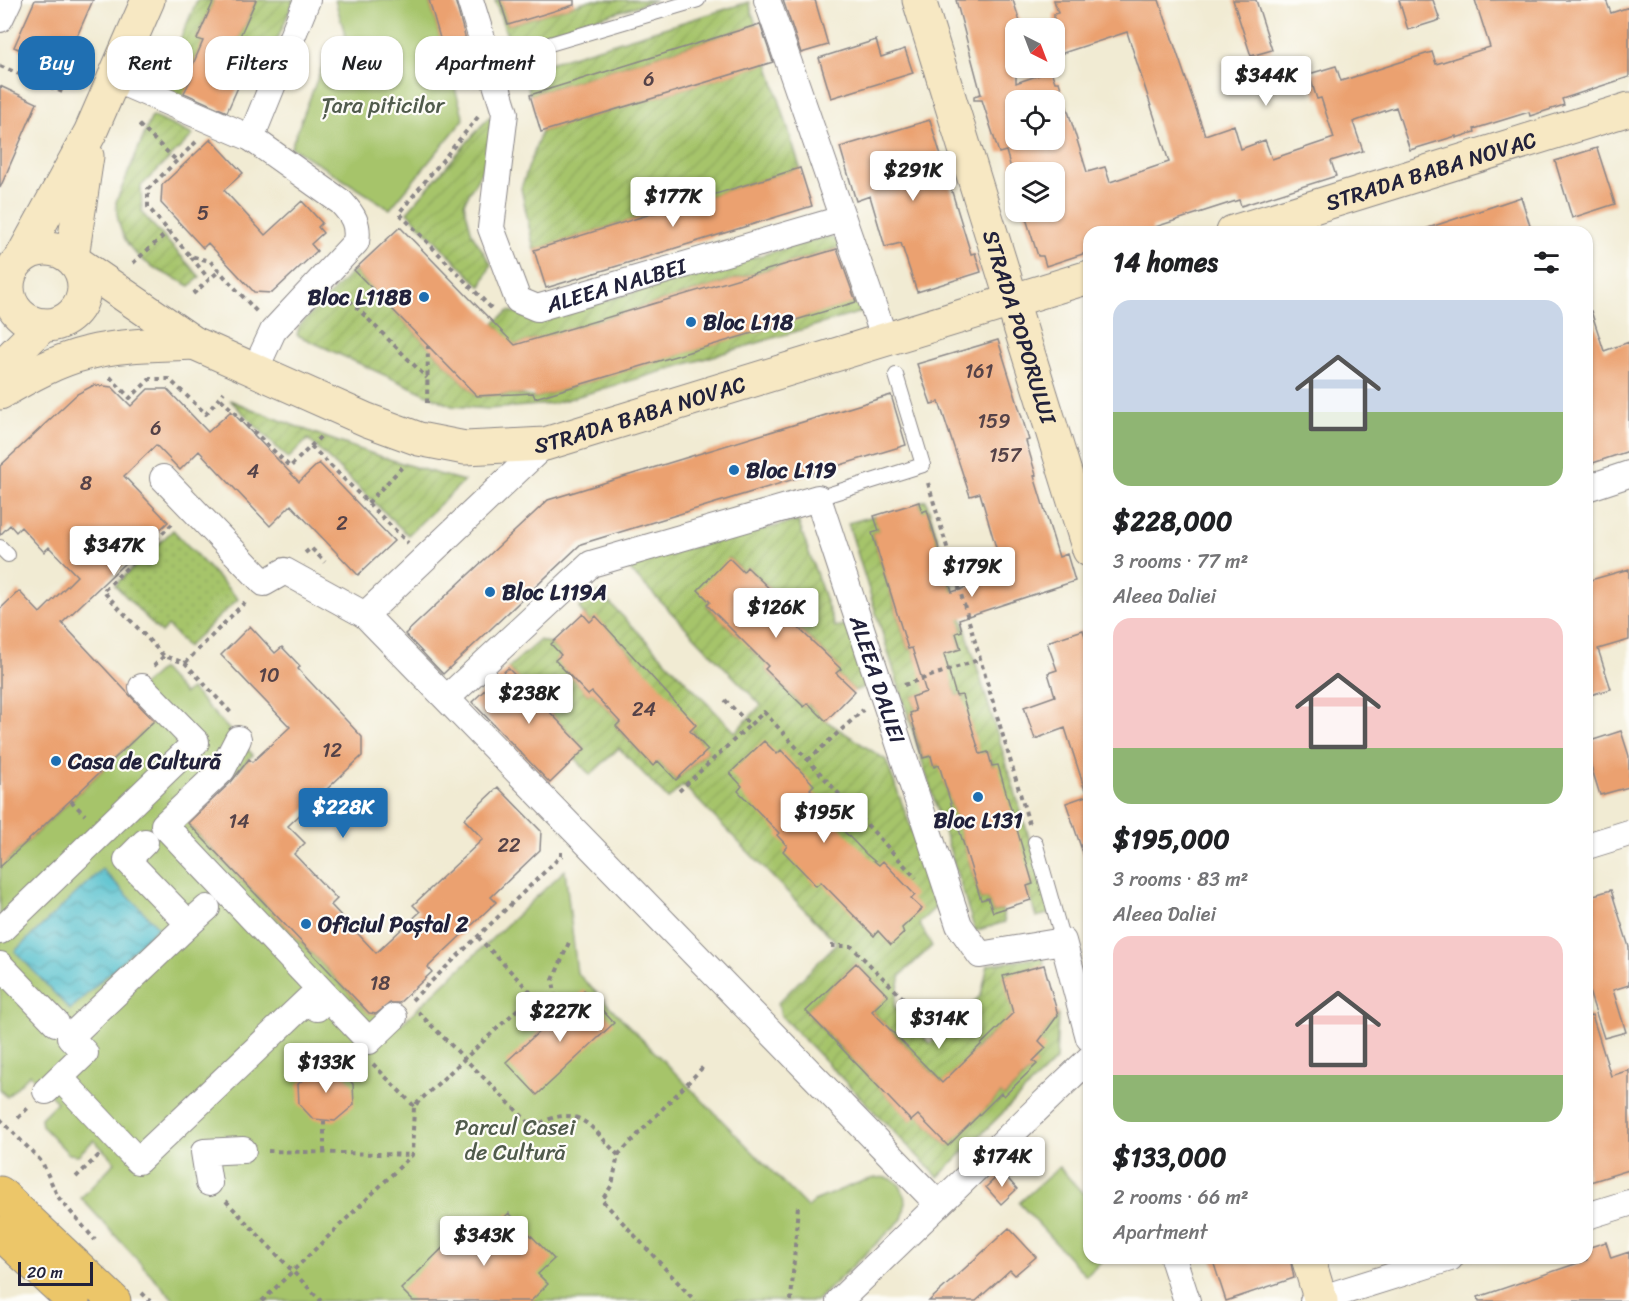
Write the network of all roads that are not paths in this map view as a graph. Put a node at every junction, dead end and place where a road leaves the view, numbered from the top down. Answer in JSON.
{"nodes":[{"id":1,"x":9,"y":0,"type":"edge"},
{"id":2,"x":148,"y":0,"type":"edge"},
{"id":3,"x":307,"y":0,"type":"edge"},
{"id":4,"x":470,"y":0,"type":"edge"},
{"id":5,"x":698,"y":0,"type":"edge"},
{"id":6,"x":767,"y":0,"type":"edge"},
{"id":7,"x":919,"y":0,"type":"edge"},
{"id":8,"x":0,"y":19,"type":"edge"},
{"id":9,"x":133,"y":36,"type":"edge"},
{"id":10,"x":481,"y":36,"type":"edge"},
{"id":11,"x":556,"y":42,"type":"edge"},
{"id":12,"x":109,"y":90,"type":"edge"},
{"id":13,"x":140,"y":90,"type":"edge"},
{"id":14,"x":498,"y":90,"type":"edge"},
{"id":15,"x":1629,"y":109,"type":"edge"},
{"id":16,"x":90,"y":133,"type":"junction"},
{"id":17,"x":250,"y":138,"type":"junction"},
{"id":18,"x":842,"y":219,"type":"junction"},
{"id":19,"x":1252,"y":226,"type":"edge"},
{"id":20,"x":22,"y":257,"type":"junction"},
{"id":21,"x":74,"y":260,"type":"junction"},
{"id":22,"x":1083,"y":279,"type":"edge"},
{"id":23,"x":4,"y":296,"type":"edge"},
{"id":24,"x":1012,"y":301,"type":"junction"},
{"id":25,"x":46,"y":325,"type":"junction"},
{"id":26,"x":885,"y":340,"type":"junction"},
{"id":27,"x":194,"y":343,"type":"junction"},
{"id":28,"x":0,"y":368,"type":"edge"},
{"id":29,"x":255,"y":370,"type":"junction"},
{"id":30,"x":896,"y":375,"type":"dead end"},
{"id":31,"x":0,"y":393,"type":"edge"},
{"id":32,"x":545,"y":444,"type":"junction"},
{"id":33,"x":1629,"y":474,"type":"edge"},
{"id":34,"x":163,"y":478,"type":"dead end"},
{"id":35,"x":1593,"y":486,"type":"edge"},
{"id":36,"x":818,"y":498,"type":"junction"},
{"id":37,"x":1083,"y":531,"type":"edge"},
{"id":38,"x":365,"y":615,"type":"junction"},
{"id":39,"x":142,"y":687,"type":"dead end"},
{"id":40,"x":447,"y":698,"type":"junction"},
{"id":41,"x":238,"y":739,"type":"road end"},
{"id":42,"x":196,"y":742,"type":"junction"},
{"id":43,"x":222,"y":770,"type":"junction"},
{"id":44,"x":138,"y":798,"type":"junction"},
{"id":45,"x":164,"y":825,"type":"junction"},
{"id":46,"x":1629,"y":833,"type":"edge"},
{"id":47,"x":1035,"y":842,"type":"road end"},
{"id":48,"x":145,"y":843,"type":"dead end"},
{"id":49,"x":1593,"y":844,"type":"edge"},
{"id":50,"x":0,"y":931,"type":"edge"},
{"id":51,"x":1063,"y":941,"type":"junction"},
{"id":52,"x":1,"y":970,"type":"edge"},
{"id":53,"x":317,"y":1008,"type":"dead end"},
{"id":54,"x":1083,"y":1016,"type":"edge"},
{"id":55,"x":394,"y":1017,"type":"road end"},
{"id":56,"x":56,"y":1023,"type":"dead end"},
{"id":57,"x":1083,"y":1065,"type":"edge"},
{"id":58,"x":191,"y":1139,"type":"junction"},
{"id":59,"x":243,"y":1150,"type":"road end"},
{"id":60,"x":209,"y":1184,"type":"road end"},
{"id":61,"x":0,"y":1193,"type":"edge"},
{"id":62,"x":938,"y":1203,"type":"junction"},
{"id":63,"x":1629,"y":1203,"type":"edge"},
{"id":64,"x":1593,"y":1214,"type":"edge"},
{"id":65,"x":0,"y":1233,"type":"edge"},
{"id":66,"x":1175,"y":1264,"type":"edge"},
{"id":67,"x":1309,"y":1264,"type":"edge"},
{"id":68,"x":1431,"y":1264,"type":"edge"},
{"id":69,"x":124,"y":1292,"type":"edge"},
{"id":70,"x":1318,"y":1300,"type":"edge"},
{"id":71,"x":73,"y":1301,"type":"edge"},
{"id":72,"x":839,"y":1301,"type":"edge"},
{"id":73,"x":1187,"y":1301,"type":"edge"}],
"edges":[{"from":1,"to":8,"type":"street"},
{"from":2,"to":9,"type":"main road"},
{"from":3,"to":17,"type":"street"},
{"from":4,"to":10,"type":"street","name":"ALEEA NALBEI"},
{"from":5,"to":11,"type":"lane"},
{"from":6,"to":18,"type":"street"},
{"from":7,"to":24,"type":"main road","name":"STRADA POPORULUI"},
{"from":12,"to":16,"type":"main road"},
{"from":13,"to":17,"type":"street"},
{"from":14,"to":18,"type":"street","name":"ALEEA NALBEI"},
{"from":15,"to":19,"type":"main road","name":"STRADA BABA NOVAC"},
{"from":16,"to":20,"type":"main road"},
{"from":16,"to":21,"type":"main road"},
{"from":17,"to":29,"type":"street"},
{"from":18,"to":26,"type":"street"},
{"from":20,"to":21,"type":"main road"},
{"from":20,"to":23,"type":"main road"},
{"from":21,"to":25,"type":"main road"},
{"from":21,"to":27,"type":"main road","name":"STRADA BABA NOVAC"},
{"from":22,"to":24,"type":"main road","name":"STRADA BABA NOVAC"},
{"from":23,"to":25,"type":"main road"},
{"from":24,"to":26,"type":"main road","name":"STRADA BABA NOVAC"},
{"from":24,"to":37,"type":"main road","name":"STRADA POPORULUI"},
{"from":25,"to":27,"type":"main road","name":"STRADA BABA NOVAC"},
{"from":25,"to":28,"type":"main road"},
{"from":26,"to":32,"type":"main road","name":"STRADA BABA NOVAC"},
{"from":27,"to":29,"type":"main road","name":"STRADA BABA NOVAC"},
{"from":27,"to":31,"type":"main road"},
{"from":29,"to":32,"type":"main road","name":"STRADA BABA NOVAC"},
{"from":30,"to":36,"type":"lane"},
{"from":32,"to":38,"type":"street"},
{"from":33,"to":35,"type":"street"},
{"from":34,"to":38,"type":"street"},
{"from":36,"to":40,"type":"street"},
{"from":36,"to":51,"type":"street","name":"ALEEA DALIEI"},
{"from":38,"to":40,"type":"street"},
{"from":39,"to":42,"type":"street"},
{"from":40,"to":62,"type":"street"},
{"from":41,"to":43,"type":"street"},
{"from":42,"to":43,"type":"street"},
{"from":42,"to":44,"type":"street"},
{"from":43,"to":45,"type":"street"},
{"from":44,"to":45,"type":"street"},
{"from":44,"to":50,"type":"street"},
{"from":45,"to":55,"type":"street"},
{"from":46,"to":49,"type":"street"},
{"from":47,"to":51,"type":"lane"},
{"from":48,"to":58,"type":"street"},
{"from":51,"to":54,"type":"street"},
{"from":52,"to":56,"type":"street"},
{"from":53,"to":58,"type":"street"},
{"from":57,"to":62,"type":"street"},
{"from":58,"to":59,"type":"street"},
{"from":58,"to":60,"type":"street"},
{"from":61,"to":69,"type":"main road"},
{"from":62,"to":72,"type":"street"},
{"from":63,"to":64,"type":"street"},
{"from":65,"to":71,"type":"main road"},
{"from":66,"to":73,"type":"street"},
{"from":67,"to":70,"type":"main road"},
{"from":68,"to":70,"type":"street"}]}
